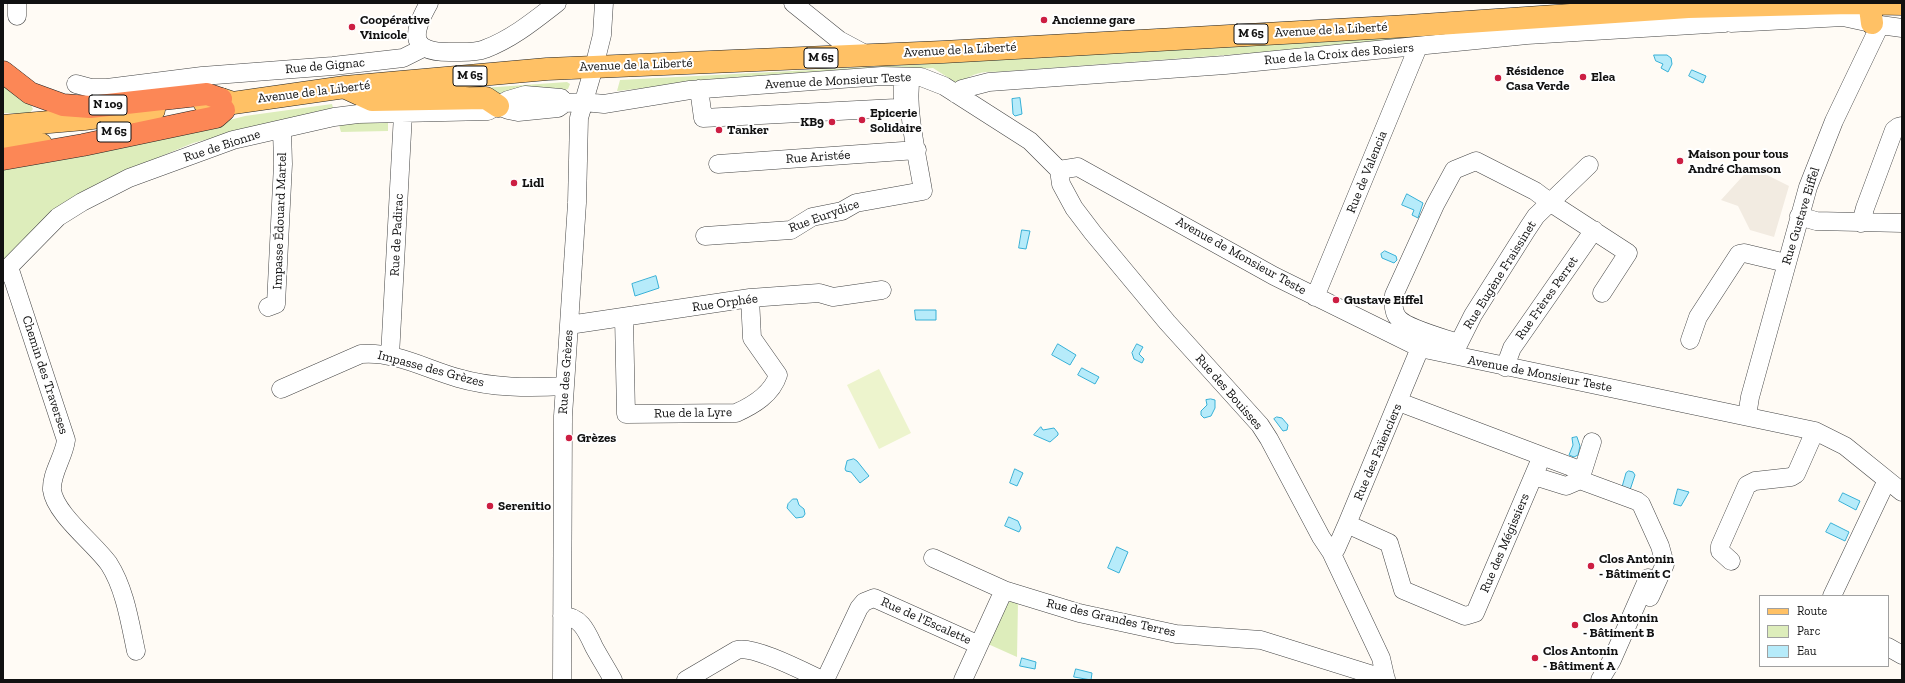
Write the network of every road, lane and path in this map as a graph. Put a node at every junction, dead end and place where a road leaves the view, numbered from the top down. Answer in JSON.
{"nodes":[{"id":1,"x":429,"y":3,"type":"edge"},
{"id":2,"x":558,"y":3,"type":"edge"},
{"id":3,"x":604,"y":3,"type":"edge"},
{"id":4,"x":793,"y":3,"type":"edge"},
{"id":5,"x":1712,"y":3,"type":"edge"},
{"id":6,"x":1902,"y":4,"type":"edge"},
{"id":7,"x":1688,"y":7,"type":"junction"},
{"id":8,"x":1902,"y":14,"type":"edge"},
{"id":9,"x":1868,"y":15,"type":"edge"},
{"id":10,"x":1902,"y":28,"type":"edge"},
{"id":11,"x":1418,"y":47,"type":"junction"},
{"id":12,"x":423,"y":48,"type":"junction"},
{"id":13,"x":867,"y":55,"type":"junction"},
{"id":14,"x":594,"y":67,"type":"junction"},
{"id":15,"x":3,"y":72,"type":"edge"},
{"id":16,"x":907,"y":77,"type":"junction"},
{"id":17,"x":76,"y":84,"type":"dead end"},
{"id":18,"x":345,"y":87,"type":"junction"},
{"id":19,"x":699,"y":89,"type":"junction"},
{"id":20,"x":956,"y":94,"type":"junction"},
{"id":21,"x":584,"y":102,"type":"junction"},
{"id":22,"x":226,"y":104,"type":"junction"},
{"id":23,"x":498,"y":106,"type":"junction"},
{"id":24,"x":403,"y":114,"type":"junction"},
{"id":25,"x":3,"y":126,"type":"edge"},
{"id":26,"x":1902,"y":126,"type":"edge"},
{"id":27,"x":282,"y":129,"type":"junction"},
{"id":28,"x":3,"y":147,"type":"edge"},
{"id":29,"x":917,"y":150,"type":"junction"},
{"id":30,"x":3,"y":158,"type":"edge"},
{"id":31,"x":718,"y":164,"type":"dead end"},
{"id":32,"x":1589,"y":166,"type":"dead end"},
{"id":33,"x":1059,"y":170,"type":"junction"},
{"id":34,"x":1551,"y":203,"type":"junction"},
{"id":35,"x":1800,"y":216,"type":"junction"},
{"id":36,"x":1861,"y":223,"type":"junction"},
{"id":37,"x":1902,"y":223,"type":"edge"},
{"id":38,"x":1594,"y":230,"type":"junction"},
{"id":39,"x":705,"y":236,"type":"dead end"},
{"id":40,"x":1786,"y":263,"type":"junction"},
{"id":41,"x":6,"y":270,"type":"edge"},
{"id":42,"x":882,"y":290,"type":"dead end"},
{"id":43,"x":1602,"y":293,"type":"dead end"},
{"id":44,"x":1315,"y":297,"type":"junction"},
{"id":45,"x":750,"y":298,"type":"junction"},
{"id":46,"x":268,"y":307,"type":"dead end"},
{"id":47,"x":624,"y":318,"type":"junction"},
{"id":48,"x":569,"y":325,"type":"junction"},
{"id":49,"x":1690,"y":340,"type":"dead end"},
{"id":50,"x":1420,"y":348,"type":"junction"},
{"id":51,"x":1456,"y":349,"type":"junction"},
{"id":52,"x":390,"y":356,"type":"junction"},
{"id":53,"x":1505,"y":367,"type":"junction"},
{"id":54,"x":565,"y":386,"type":"junction"},
{"id":55,"x":281,"y":389,"type":"dead end"},
{"id":56,"x":1399,"y":402,"type":"junction"},
{"id":57,"x":1748,"y":416,"type":"junction"},
{"id":58,"x":1815,"y":431,"type":"junction"},
{"id":59,"x":1592,"y":442,"type":"dead end"},
{"id":60,"x":1542,"y":456,"type":"junction"},
{"id":61,"x":1534,"y":476,"type":"junction"},
{"id":62,"x":1580,"y":480,"type":"junction"},
{"id":63,"x":1888,"y":480,"type":"junction"},
{"id":64,"x":1902,"y":492,"type":"edge"},
{"id":65,"x":1347,"y":524,"type":"junction"},
{"id":66,"x":1331,"y":552,"type":"junction"},
{"id":67,"x":934,"y":558,"type":"dead end"},
{"id":68,"x":1656,"y":559,"type":"dead end"},
{"id":69,"x":1730,"y":561,"type":"dead end"},
{"id":70,"x":1004,"y":590,"type":"junction"},
{"id":71,"x":1832,"y":595,"type":"edge"},
{"id":72,"x":1650,"y":597,"type":"dead end"},
{"id":73,"x":562,"y":616,"type":"junction"},
{"id":74,"x":562,"y":639,"type":"junction"},
{"id":75,"x":979,"y":645,"type":"junction"},
{"id":76,"x":594,"y":646,"type":"junction"},
{"id":77,"x":1889,"y":648,"type":"edge"},
{"id":78,"x":136,"y":651,"type":"dead end"},
{"id":79,"x":1902,"y":655,"type":"edge"},
{"id":80,"x":1386,"y":679,"type":"edge"},
{"id":81,"x":562,"y":680,"type":"edge"},
{"id":82,"x":613,"y":680,"type":"edge"},
{"id":83,"x":686,"y":680,"type":"edge"},
{"id":84,"x":823,"y":680,"type":"edge"},
{"id":85,"x":963,"y":680,"type":"edge"},
{"id":86,"x":1600,"y":680,"type":"edge"}],
"edges":[{"from":1,"to":12,"type":"street"},
{"from":2,"to":12,"type":"street"},
{"from":3,"to":14,"type":"street","name":"Rue des Grèzes"},
{"from":4,"to":13,"type":"street"},
{"from":5,"to":7,"type":"main road","name":"Avenue de la Liberté"},
{"from":6,"to":9,"type":"main road","name":"Avenue de la Liberté"},
{"from":7,"to":9,"type":"main road","name":"Avenue de la Liberté","number":"M 65"},
{"from":7,"to":13,"type":"main road","name":"Avenue de la Liberté","number":"M 65"},
{"from":8,"to":9,"type":"main road","name":"Avenue de la Liberté","number":"M 65"},
{"from":9,"to":10,"type":"street","name":"Rue de la Croix des Rosiers"},
{"from":9,"to":11,"type":"street","name":"Rue de la Croix des Rosiers"},
{"from":9,"to":35,"type":"street","name":"Rue Gustave Eiffel"},
{"from":11,"to":20,"type":"street","name":"Rue de la Croix des Rosiers"},
{"from":11,"to":44,"type":"street","name":"Rue de Valencia"},
{"from":12,"to":17,"type":"street","name":"Rue de Gignac"},
{"from":13,"to":14,"type":"main road","name":"Avenue de la Liberté","number":"M 65"},
{"from":14,"to":18,"type":"main road","name":"Avenue de la Liberté","number":"M 65"},
{"from":14,"to":21,"type":"street","name":"Rue des Grèzes"},
{"from":15,"to":22,"type":"highway","number":"N 109"},
{"from":16,"to":19,"type":"street","name":"Avenue de Monsieur Teste"},
{"from":16,"to":19,"type":"street"},
{"from":16,"to":20,"type":"street","name":"Avenue de Monsieur Teste"},
{"from":16,"to":29,"type":"street","name":"Rue Eurydice"},
{"from":18,"to":22,"type":"main road","name":"Avenue de la Liberté","number":"M 65"},
{"from":18,"to":23,"type":"main road","number":"M 65"},
{"from":19,"to":21,"type":"street","name":"Avenue de Monsieur Teste"},
{"from":20,"to":33,"type":"street","name":"Avenue de Monsieur Teste"},
{"from":21,"to":23,"type":"street"},
{"from":21,"to":48,"type":"street","name":"Rue des Grèzes"},
{"from":22,"to":25,"type":"main road","name":"Avenue de la Liberté","number":"M 65"},
{"from":22,"to":28,"type":"main road","name":"Avenue de la Liberté","number":"M 65"},
{"from":22,"to":30,"type":"highway"},
{"from":23,"to":24,"type":"street","name":"Rue de Bionne"},
{"from":24,"to":27,"type":"street","name":"Rue de Bionne"},
{"from":24,"to":52,"type":"street","name":"Rue de Padirac"},
{"from":26,"to":36,"type":"street"},
{"from":27,"to":41,"type":"street","name":"Rue de Bionne"},
{"from":27,"to":46,"type":"street","name":"Impasse Édouard Martel"},
{"from":29,"to":31,"type":"street","name":"Rue Aristée"},
{"from":29,"to":39,"type":"street","name":"Rue Eurydice"},
{"from":32,"to":34,"type":"street","name":"Rue Eugène Fraissinet"},
{"from":33,"to":44,"type":"street","name":"Avenue de Monsieur Teste"},
{"from":33,"to":66,"type":"street","name":"Rue des Bouisses"},
{"from":34,"to":38,"type":"street"},
{"from":34,"to":51,"type":"street","name":"Rue Eugène Fraissinet"},
{"from":34,"to":51,"type":"street"},
{"from":35,"to":36,"type":"street"},
{"from":35,"to":40,"type":"street","name":"Rue Gustave Eiffel"},
{"from":36,"to":37,"type":"street"},
{"from":38,"to":43,"type":"street"},
{"from":38,"to":53,"type":"street","name":"Rue Frères Perret"},
{"from":40,"to":49,"type":"street"},
{"from":40,"to":57,"type":"street","name":"Rue Gustave Eiffel"},
{"from":41,"to":78,"type":"street","name":"Chemin des Traverses"},
{"from":42,"to":45,"type":"street","name":"Rue Orphée"},
{"from":44,"to":50,"type":"street","name":"Avenue de Monsieur Teste"},
{"from":45,"to":47,"type":"street","name":"Rue Orphée"},
{"from":45,"to":47,"type":"street","name":"Rue de la Lyre"},
{"from":47,"to":48,"type":"street","name":"Rue Orphée"},
{"from":48,"to":54,"type":"street","name":"Rue des Grèzes"},
{"from":50,"to":51,"type":"street","name":"Avenue de Monsieur Teste"},
{"from":50,"to":56,"type":"street","name":"Rue des Faïenciers"},
{"from":51,"to":53,"type":"street","name":"Avenue de Monsieur Teste"},
{"from":52,"to":54,"type":"street","name":"Impasse des Grèzes"},
{"from":52,"to":55,"type":"street","name":"Impasse des Grèzes"},
{"from":53,"to":57,"type":"street","name":"Avenue de Monsieur Teste"},
{"from":54,"to":73,"type":"street","name":"Rue des Grèzes"},
{"from":56,"to":60,"type":"street"},
{"from":56,"to":65,"type":"street","name":"Rue des Faïenciers"},
{"from":57,"to":58,"type":"street","name":"Avenue de Monsieur Teste"},
{"from":58,"to":63,"type":"street","name":"Avenue de Monsieur Teste"},
{"from":58,"to":69,"type":"street"},
{"from":59,"to":62,"type":"street"},
{"from":60,"to":61,"type":"street","name":"Rue des Mégissiers"},
{"from":60,"to":62,"type":"street"},
{"from":61,"to":62,"type":"street"},
{"from":61,"to":65,"type":"street","name":"Rue des Mégissiers"},
{"from":62,"to":72,"type":"street"},
{"from":63,"to":64,"type":"street","name":"Avenue de Monsieur Teste"},
{"from":63,"to":71,"type":"street"},
{"from":65,"to":66,"type":"street","name":"Rue des Faïenciers"},
{"from":66,"to":80,"type":"street","name":"Rue des Bouisses"},
{"from":67,"to":70,"type":"street","name":"Rue des Grandes Terres"},
{"from":68,"to":86,"type":"street"},
{"from":70,"to":75,"type":"street"},
{"from":70,"to":80,"type":"street","name":"Rue des Grandes Terres"},
{"from":73,"to":74,"type":"street","name":"Rue des Grèzes"},
{"from":73,"to":76,"type":"street"},
{"from":74,"to":76,"type":"street"},
{"from":74,"to":81,"type":"street","name":"Rue des Grèzes"},
{"from":75,"to":84,"type":"street","name":"Rue de l'Escalette"},
{"from":75,"to":85,"type":"street"},
{"from":76,"to":82,"type":"street"},
{"from":77,"to":79,"type":"street"},
{"from":83,"to":84,"type":"street"}]}
